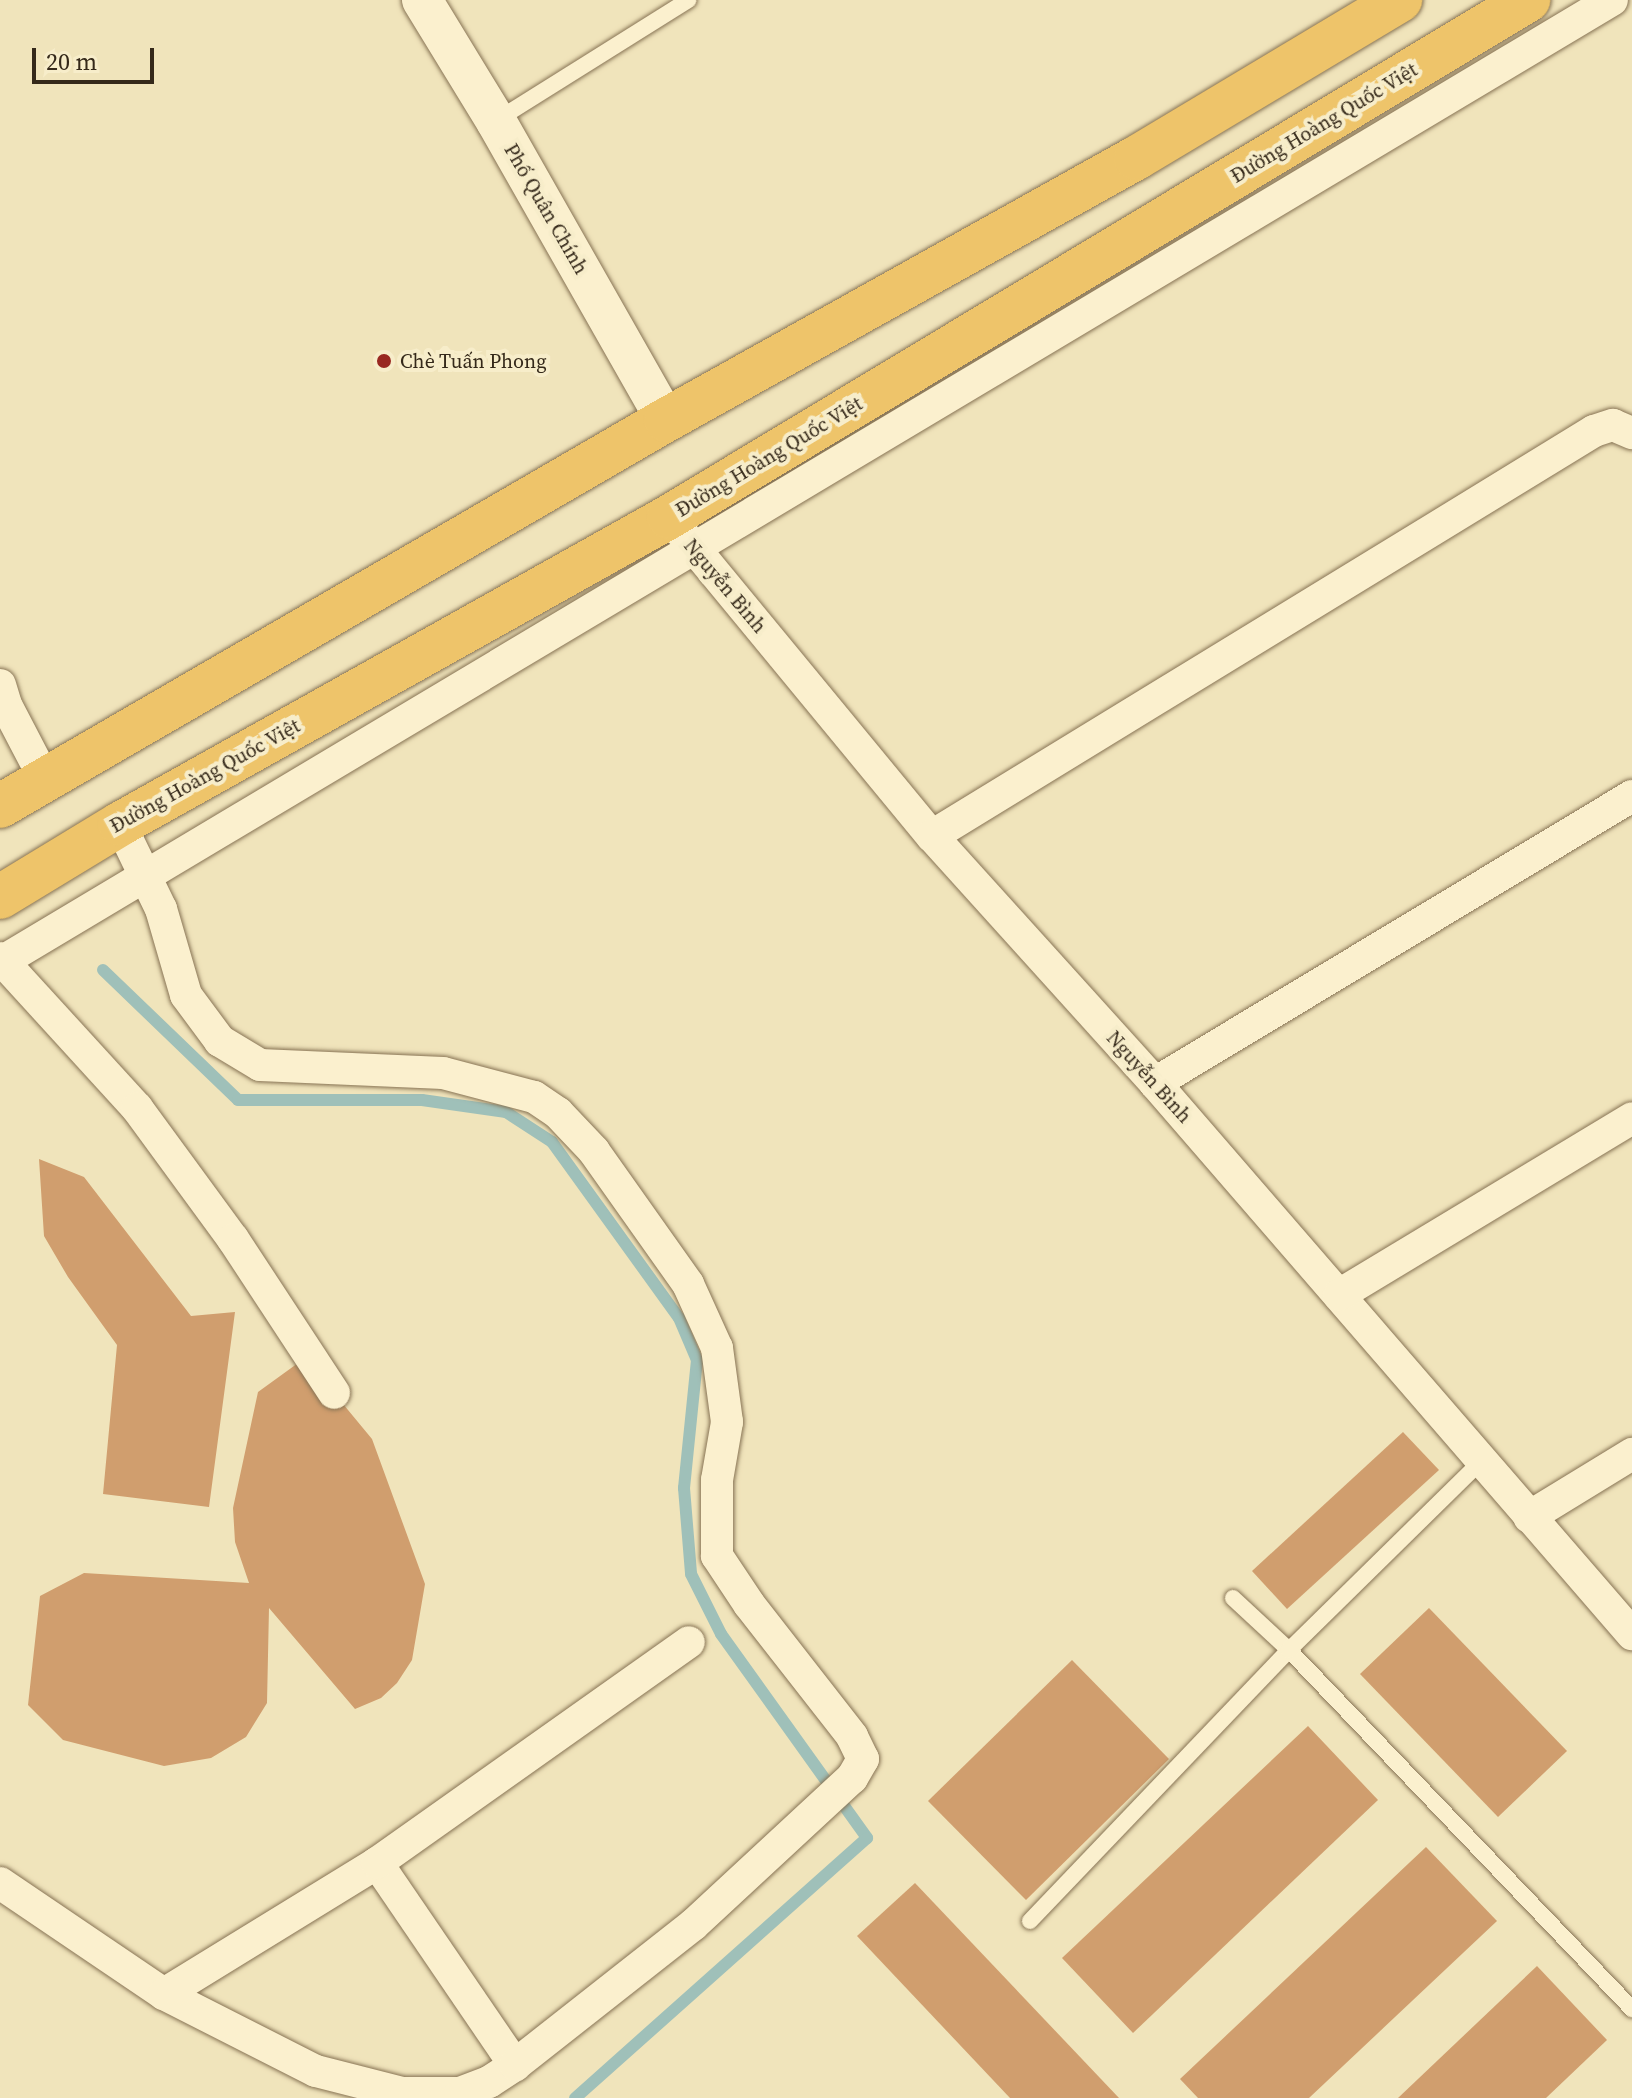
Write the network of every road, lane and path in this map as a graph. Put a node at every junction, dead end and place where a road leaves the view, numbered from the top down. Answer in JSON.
{"nodes":[{"id":1,"x":688,"y":0,"type":"edge"},
{"id":2,"x":1400,"y":0,"type":"edge"},
{"id":3,"x":1528,"y":0,"type":"edge"},
{"id":4,"x":1612,"y":0,"type":"edge"},
{"id":5,"x":433,"y":5,"type":"edge"},
{"id":6,"x":496,"y":121,"type":"junction"},
{"id":7,"x":666,"y":420,"type":"junction"},
{"id":8,"x":1632,"y":433,"type":"edge"},
{"id":9,"x":682,"y":533,"type":"junction"},
{"id":10,"x":0,"y":685,"type":"edge"},
{"id":11,"x":44,"y":778,"type":"junction"},
{"id":12,"x":1632,"y":796,"type":"edge"},
{"id":13,"x":0,"y":806,"type":"edge"},
{"id":14,"x":120,"y":824,"type":"junction"},
{"id":15,"x":932,"y":836,"type":"junction"},
{"id":16,"x":145,"y":876,"type":"junction"},
{"id":17,"x":0,"y":897,"type":"edge"},
{"id":18,"x":1,"y":960,"type":"edge"},
{"id":19,"x":1155,"y":1083,"type":"junction"},
{"id":20,"x":1632,"y":1118,"type":"edge"},
{"id":21,"x":1339,"y":1295,"type":"junction"},
{"id":22,"x":334,"y":1393,"type":"dead end"},
{"id":23,"x":1632,"y":1454,"type":"edge"},
{"id":24,"x":1481,"y":1461,"type":"junction"},
{"id":25,"x":1529,"y":1517,"type":"junction"},
{"id":26,"x":1233,"y":1598,"type":"dead end"},
{"id":27,"x":1632,"y":1634,"type":"edge"},
{"id":28,"x":689,"y":1642,"type":"dead end"},
{"id":29,"x":1289,"y":1650,"type":"junction"},
{"id":30,"x":377,"y":1863,"type":"junction"},
{"id":31,"x":0,"y":1883,"type":"edge"},
{"id":32,"x":1030,"y":1921,"type":"dead end"},
{"id":33,"x":164,"y":1994,"type":"junction"},
{"id":34,"x":1632,"y":2009,"type":"edge"},
{"id":35,"x":515,"y":2065,"type":"junction"},
{"id":36,"x":460,"y":2096,"type":"edge"}],
"edges":[{"from":1,"to":6,"type":"lane"},
{"from":2,"to":7,"type":"highway"},
{"from":3,"to":9,"type":"highway","name":"Đường Hoàng Quốc Việt"},
{"from":4,"to":9,"type":"street"},
{"from":5,"to":6,"type":"street","name":"Phố Quân Chính"},
{"from":6,"to":7,"type":"street","name":"Phố Quân Chính"},
{"from":7,"to":11,"type":"highway"},
{"from":8,"to":15,"type":"street"},
{"from":9,"to":14,"type":"highway","name":"Đường Hoàng Quốc Việt"},
{"from":9,"to":15,"type":"street","name":"Nguyễn Bình"},
{"from":9,"to":16,"type":"street"},
{"from":10,"to":11,"type":"street"},
{"from":11,"to":13,"type":"highway"},
{"from":12,"to":19,"type":"street"},
{"from":14,"to":16,"type":"street"},
{"from":14,"to":17,"type":"highway","name":"Đường Hoàng Quốc Việt"},
{"from":15,"to":19,"type":"street","name":"Nguyễn Bình"},
{"from":16,"to":18,"type":"street"},
{"from":16,"to":35,"type":"street"},
{"from":18,"to":22,"type":"street"},
{"from":19,"to":21,"type":"street","name":"Nguyễn Bình"},
{"from":20,"to":21,"type":"street"},
{"from":21,"to":24,"type":"street","name":"Nguyễn Bình"},
{"from":23,"to":25,"type":"street"},
{"from":24,"to":25,"type":"street","name":"Nguyễn Bình"},
{"from":24,"to":29,"type":"lane"},
{"from":25,"to":27,"type":"street","name":"Nguyễn Bình"},
{"from":26,"to":29,"type":"lane"},
{"from":28,"to":30,"type":"street"},
{"from":29,"to":32,"type":"lane"},
{"from":29,"to":34,"type":"lane"},
{"from":30,"to":33,"type":"street"},
{"from":30,"to":35,"type":"street"},
{"from":31,"to":33,"type":"street"},
{"from":33,"to":36,"type":"street"},
{"from":35,"to":36,"type":"street"}]}
